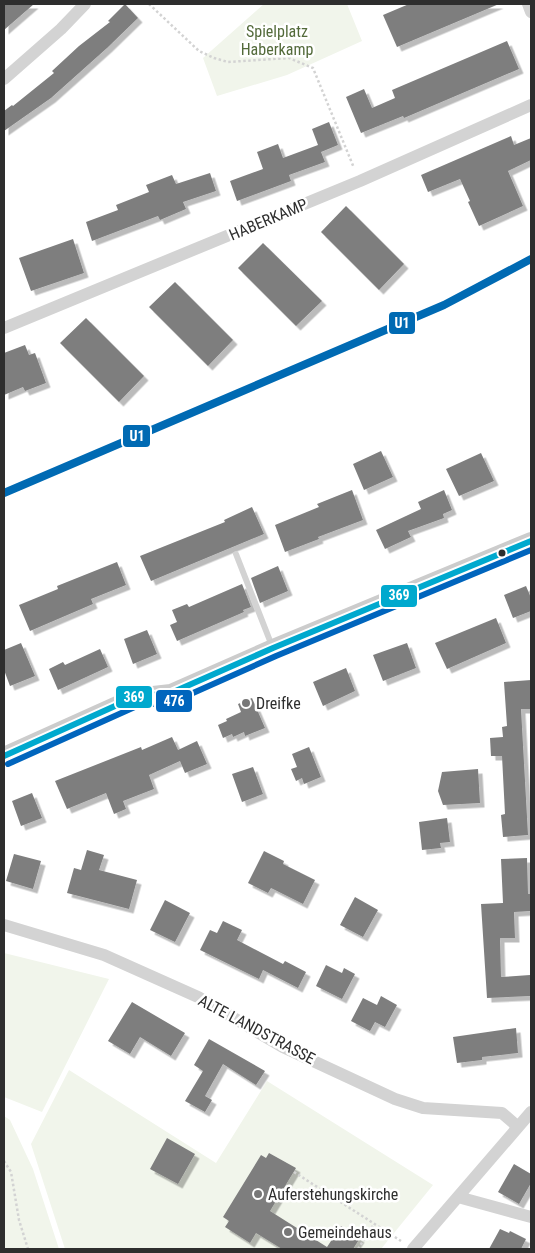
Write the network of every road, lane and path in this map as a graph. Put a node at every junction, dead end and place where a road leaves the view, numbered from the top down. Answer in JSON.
{"nodes":[{"id":1,"x":85,"y":4,"type":"edge"},
{"id":2,"x":150,"y":4,"type":"edge"},
{"id":3,"x":528,"y":4,"type":"edge"},
{"id":4,"x":531,"y":12,"type":"edge"},
{"id":5,"x":4,"y":79,"type":"edge"},
{"id":6,"x":531,"y":105,"type":"edge"},
{"id":7,"x":360,"y":181,"type":"junction"},
{"id":8,"x":4,"y":328,"type":"edge"},
{"id":9,"x":531,"y":541,"type":"edge"},
{"id":10,"x":236,"y":554,"type":"dead end"},
{"id":11,"x":273,"y":648,"type":"junction"},
{"id":12,"x":4,"y":756,"type":"edge"},
{"id":13,"x":4,"y":925,"type":"edge"},
{"id":14,"x":531,"y":1112,"type":"edge"},
{"id":15,"x":517,"y":1126,"type":"junction"},
{"id":16,"x":4,"y":1161,"type":"edge"},
{"id":17,"x":294,"y":1172,"type":"dead end"},
{"id":18,"x":458,"y":1197,"type":"junction"},
{"id":19,"x":531,"y":1217,"type":"edge"},
{"id":20,"x":374,"y":1224,"type":"junction"},
{"id":21,"x":28,"y":1249,"type":"edge"},
{"id":22,"x":358,"y":1249,"type":"edge"},
{"id":23,"x":413,"y":1249,"type":"edge"}],
"edges":[{"from":1,"to":5,"type":"street"},
{"from":2,"to":7,"type":"path"},
{"from":3,"to":4,"type":"street"},
{"from":6,"to":7,"type":"street","name":"HABERKAMP"},
{"from":7,"to":8,"type":"street","name":"HABERKAMP"},
{"from":9,"to":11,"type":"street"},
{"from":10,"to":11,"type":"lane"},
{"from":11,"to":12,"type":"street"},
{"from":13,"to":15,"type":"street","name":"ALTE LANDSTRASSE"},
{"from":14,"to":15,"type":"street"},
{"from":15,"to":18,"type":"street"},
{"from":16,"to":21,"type":"path"},
{"from":17,"to":20,"type":"path"},
{"from":18,"to":19,"type":"street"},
{"from":18,"to":23,"type":"street"},
{"from":20,"to":22,"type":"path"},
{"from":20,"to":23,"type":"path"}]}
